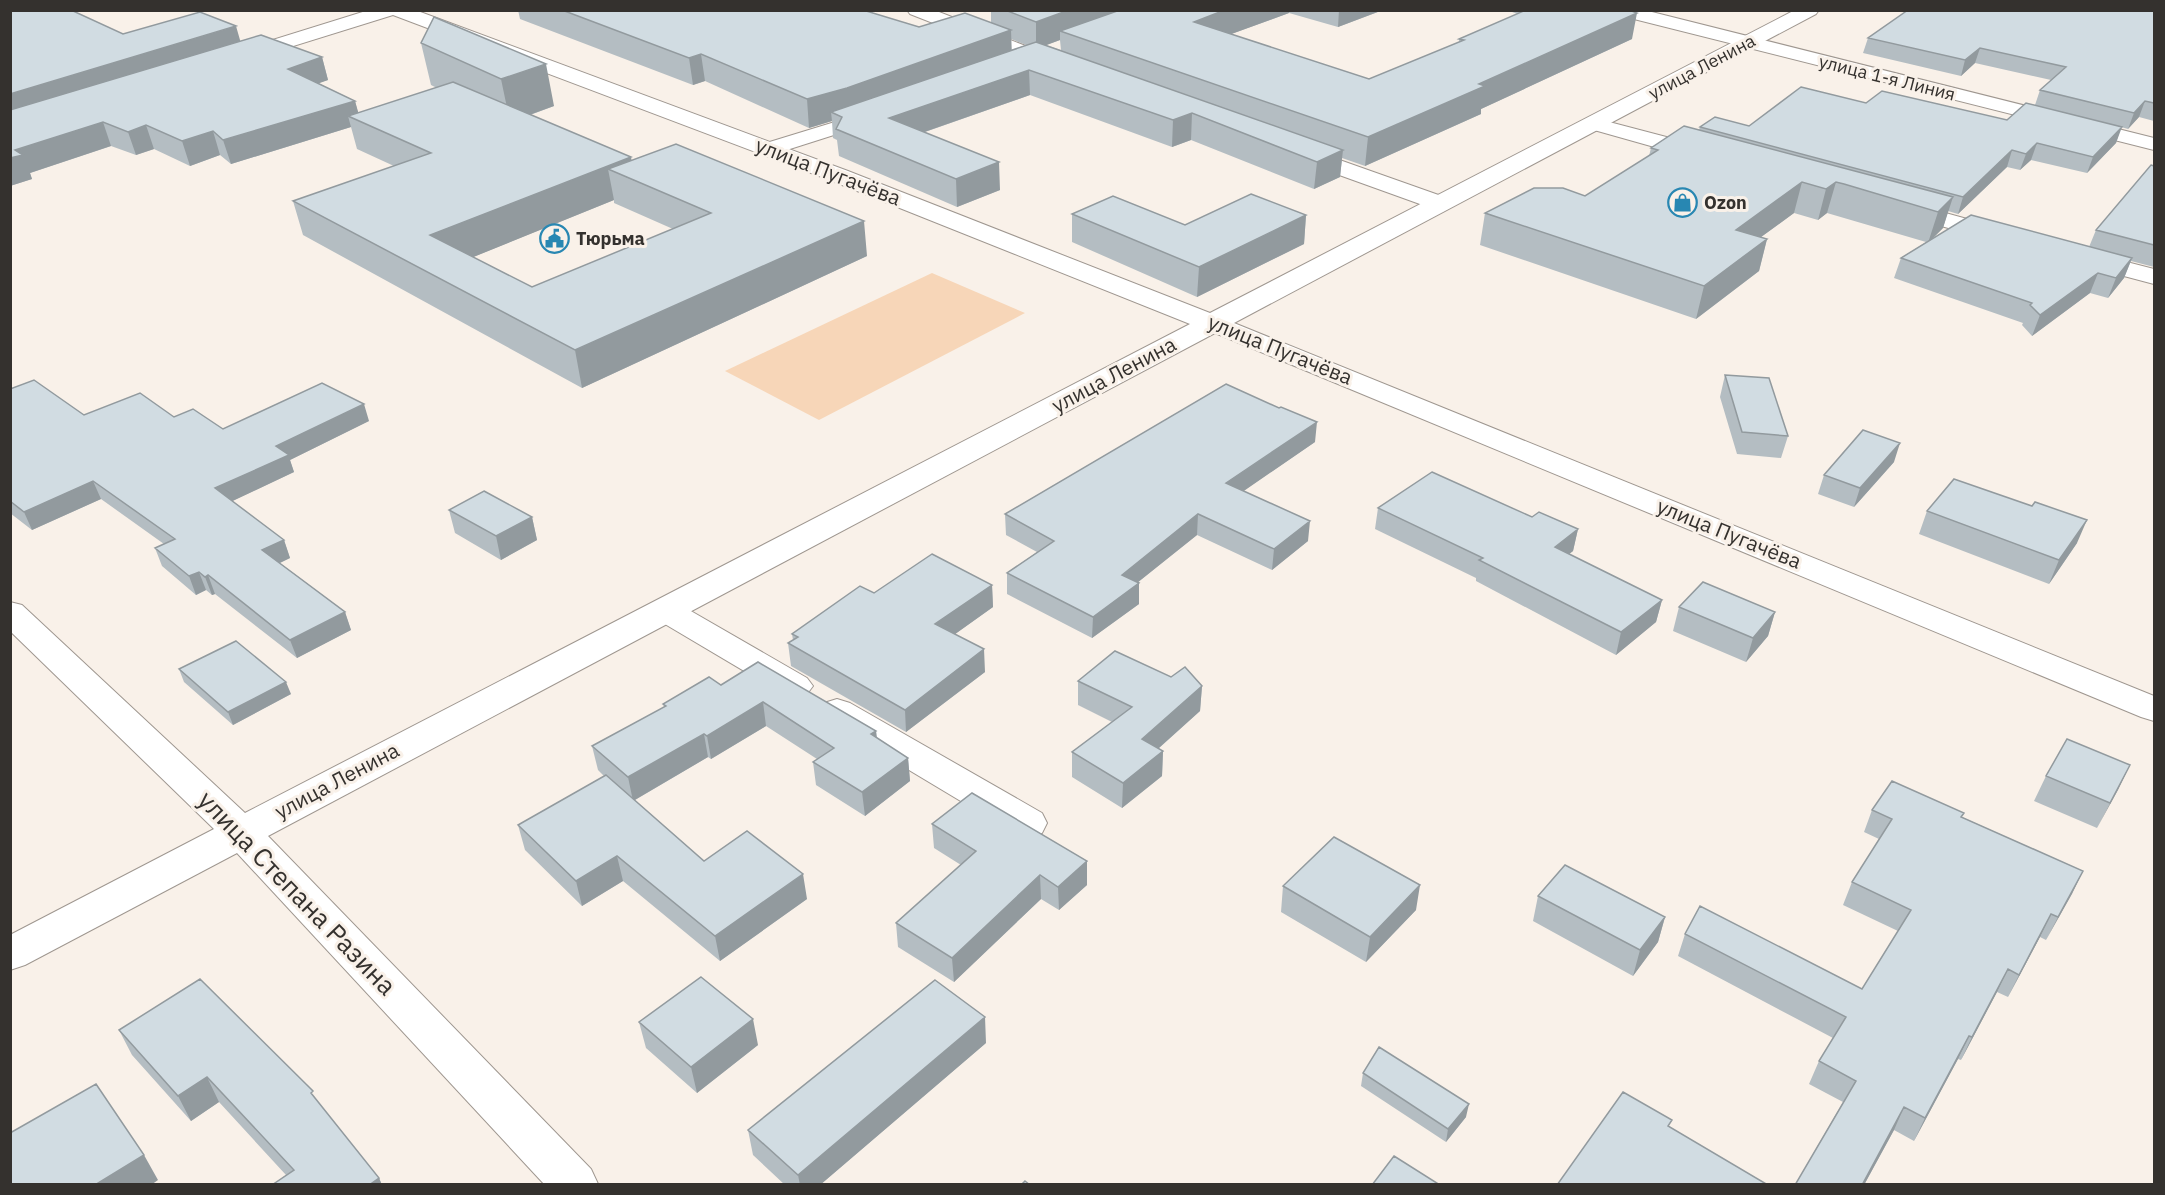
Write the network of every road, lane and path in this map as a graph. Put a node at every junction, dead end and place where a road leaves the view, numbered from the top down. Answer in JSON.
{"nodes":[{"id":1,"x":390,"y":10,"type":"edge"},
{"id":2,"x":397,"y":10,"type":"edge"},
{"id":3,"x":916,"y":10,"type":"edge"},
{"id":4,"x":1620,"y":10,"type":"edge"},
{"id":5,"x":1810,"y":10,"type":"edge"},
{"id":6,"x":1746,"y":44,"type":"junction"},
{"id":7,"x":1070,"y":46,"type":"edge"},
{"id":8,"x":1037,"y":58,"type":"junction"},
{"id":9,"x":228,"y":61,"type":"edge"},
{"id":10,"x":1015,"y":66,"type":"edge"},
{"id":11,"x":1071,"y":70,"type":"edge"},
{"id":12,"x":891,"y":110,"type":"edge"},
{"id":13,"x":1594,"y":124,"type":"junction"},
{"id":14,"x":2154,"y":144,"type":"edge"},
{"id":15,"x":1283,"y":147,"type":"edge"},
{"id":16,"x":771,"y":149,"type":"junction"},
{"id":17,"x":1720,"y":158,"type":"edge"},
{"id":18,"x":1880,"y":202,"type":"edge"},
{"id":19,"x":1440,"y":203,"type":"junction"},
{"id":20,"x":2017,"y":240,"type":"edge"},
{"id":21,"x":2063,"y":252,"type":"edge"},
{"id":22,"x":2154,"y":277,"type":"edge"},
{"id":23,"x":1214,"y":322,"type":"junction"},
{"id":24,"x":665,"y":610,"type":"junction"},
{"id":25,"x":10,"y":612,"type":"edge"},
{"id":26,"x":2154,"y":709,"type":"edge"},
{"id":27,"x":1028,"y":823,"type":"edge"},
{"id":28,"x":241,"y":832,"type":"junction"},
{"id":29,"x":10,"y":954,"type":"edge"},
{"id":30,"x":574,"y":1185,"type":"edge"}],
"edges":[{"from":1,"to":9,"type":"main road"},
{"from":2,"to":16,"type":"main road","name":"улица Пугачёва"},
{"from":3,"to":8,"type":"main road"},
{"from":4,"to":6,"type":"main road","name":"улица 1-я Линия"},
{"from":5,"to":6,"type":"main road","name":"улица Ленина"},
{"from":6,"to":13,"type":"main road","name":"улица Ленина"},
{"from":6,"to":14,"type":"main road","name":"улица 1-я Линия"},
{"from":7,"to":8,"type":"main road"},
{"from":8,"to":10,"type":"main road"},
{"from":8,"to":11,"type":"main road"},
{"from":12,"to":16,"type":"main road"},
{"from":13,"to":17,"type":"main road"},
{"from":13,"to":19,"type":"main road","name":"улица Ленина"},
{"from":15,"to":19,"type":"main road"},
{"from":16,"to":23,"type":"main road","name":"улица Пугачёва"},
{"from":18,"to":20,"type":"main road"},
{"from":19,"to":23,"type":"main road","name":"улица Ленина"},
{"from":21,"to":22,"type":"main road"},
{"from":23,"to":24,"type":"main road","name":"улица Ленина"},
{"from":23,"to":26,"type":"main road","name":"улица Пугачёва"},
{"from":24,"to":27,"type":"main road"},
{"from":24,"to":28,"type":"main road","name":"улица Ленина"},
{"from":25,"to":28,"type":"main road","name":"улица Степана Разина"},
{"from":28,"to":29,"type":"main road","name":"улица Ленина"},
{"from":28,"to":30,"type":"main road","name":"улица Степана Разина"}]}
